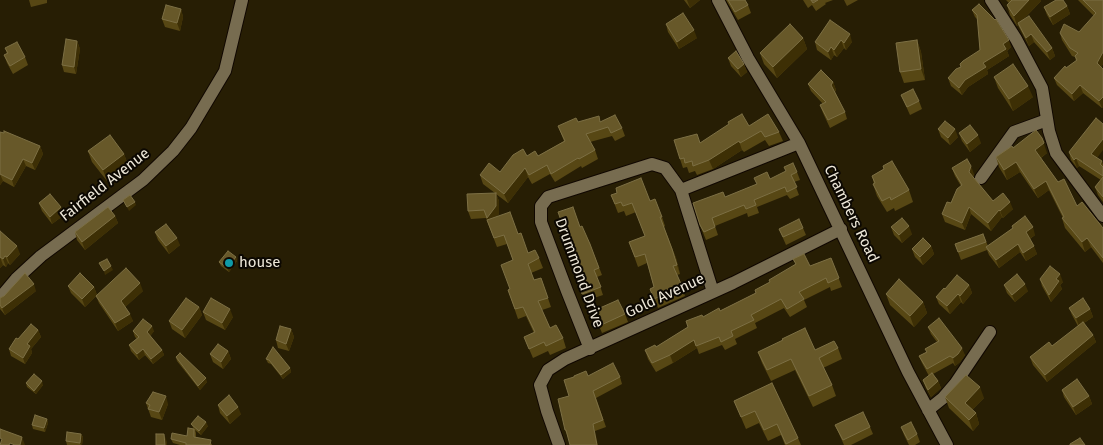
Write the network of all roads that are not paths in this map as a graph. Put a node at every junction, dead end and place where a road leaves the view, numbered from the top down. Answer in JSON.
{"nodes":[{"id":1,"x":242,"y":0,"type":"edge"},
{"id":2,"x":718,"y":0,"type":"edge"},
{"id":3,"x":991,"y":0,"type":"edge"},
{"id":4,"x":1048,"y":120,"type":"junction"},
{"id":5,"x":799,"y":143,"type":"junction"},
{"id":6,"x":981,"y":178,"type":"dead end"},
{"id":7,"x":681,"y":190,"type":"junction"},
{"id":8,"x":1103,"y":216,"type":"edge"},
{"id":9,"x":841,"y":229,"type":"junction"},
{"id":10,"x":713,"y":292,"type":"junction"},
{"id":11,"x":0,"y":298,"type":"edge"},
{"id":12,"x":990,"y":332,"type":"dead end"},
{"id":13,"x":590,"y":349,"type":"junction"},
{"id":14,"x":928,"y":410,"type":"junction"},
{"id":15,"x":946,"y":444,"type":"edge"},
{"id":16,"x":559,"y":445,"type":"edge"}],
"edges":[{"from":1,"to":11,"type":"street","name":"Fairfield Avenue"},
{"from":2,"to":5,"type":"street","name":"Chambers Road"},
{"from":3,"to":4,"type":"street"},
{"from":4,"to":6,"type":"street"},
{"from":4,"to":8,"type":"street"},
{"from":5,"to":7,"type":"street"},
{"from":5,"to":9,"type":"street","name":"Chambers Road"},
{"from":7,"to":10,"type":"street","name":"Drummond Drive"},
{"from":7,"to":13,"type":"street","name":"Drummond Drive"},
{"from":9,"to":10,"type":"street","name":"Gold Avenue"},
{"from":9,"to":14,"type":"street","name":"Chambers Road"},
{"from":10,"to":13,"type":"street","name":"Gold Avenue"},
{"from":12,"to":14,"type":"street"},
{"from":13,"to":16,"type":"street","name":"Gold Avenue"},
{"from":14,"to":15,"type":"street","name":"Chambers Road"}]}
